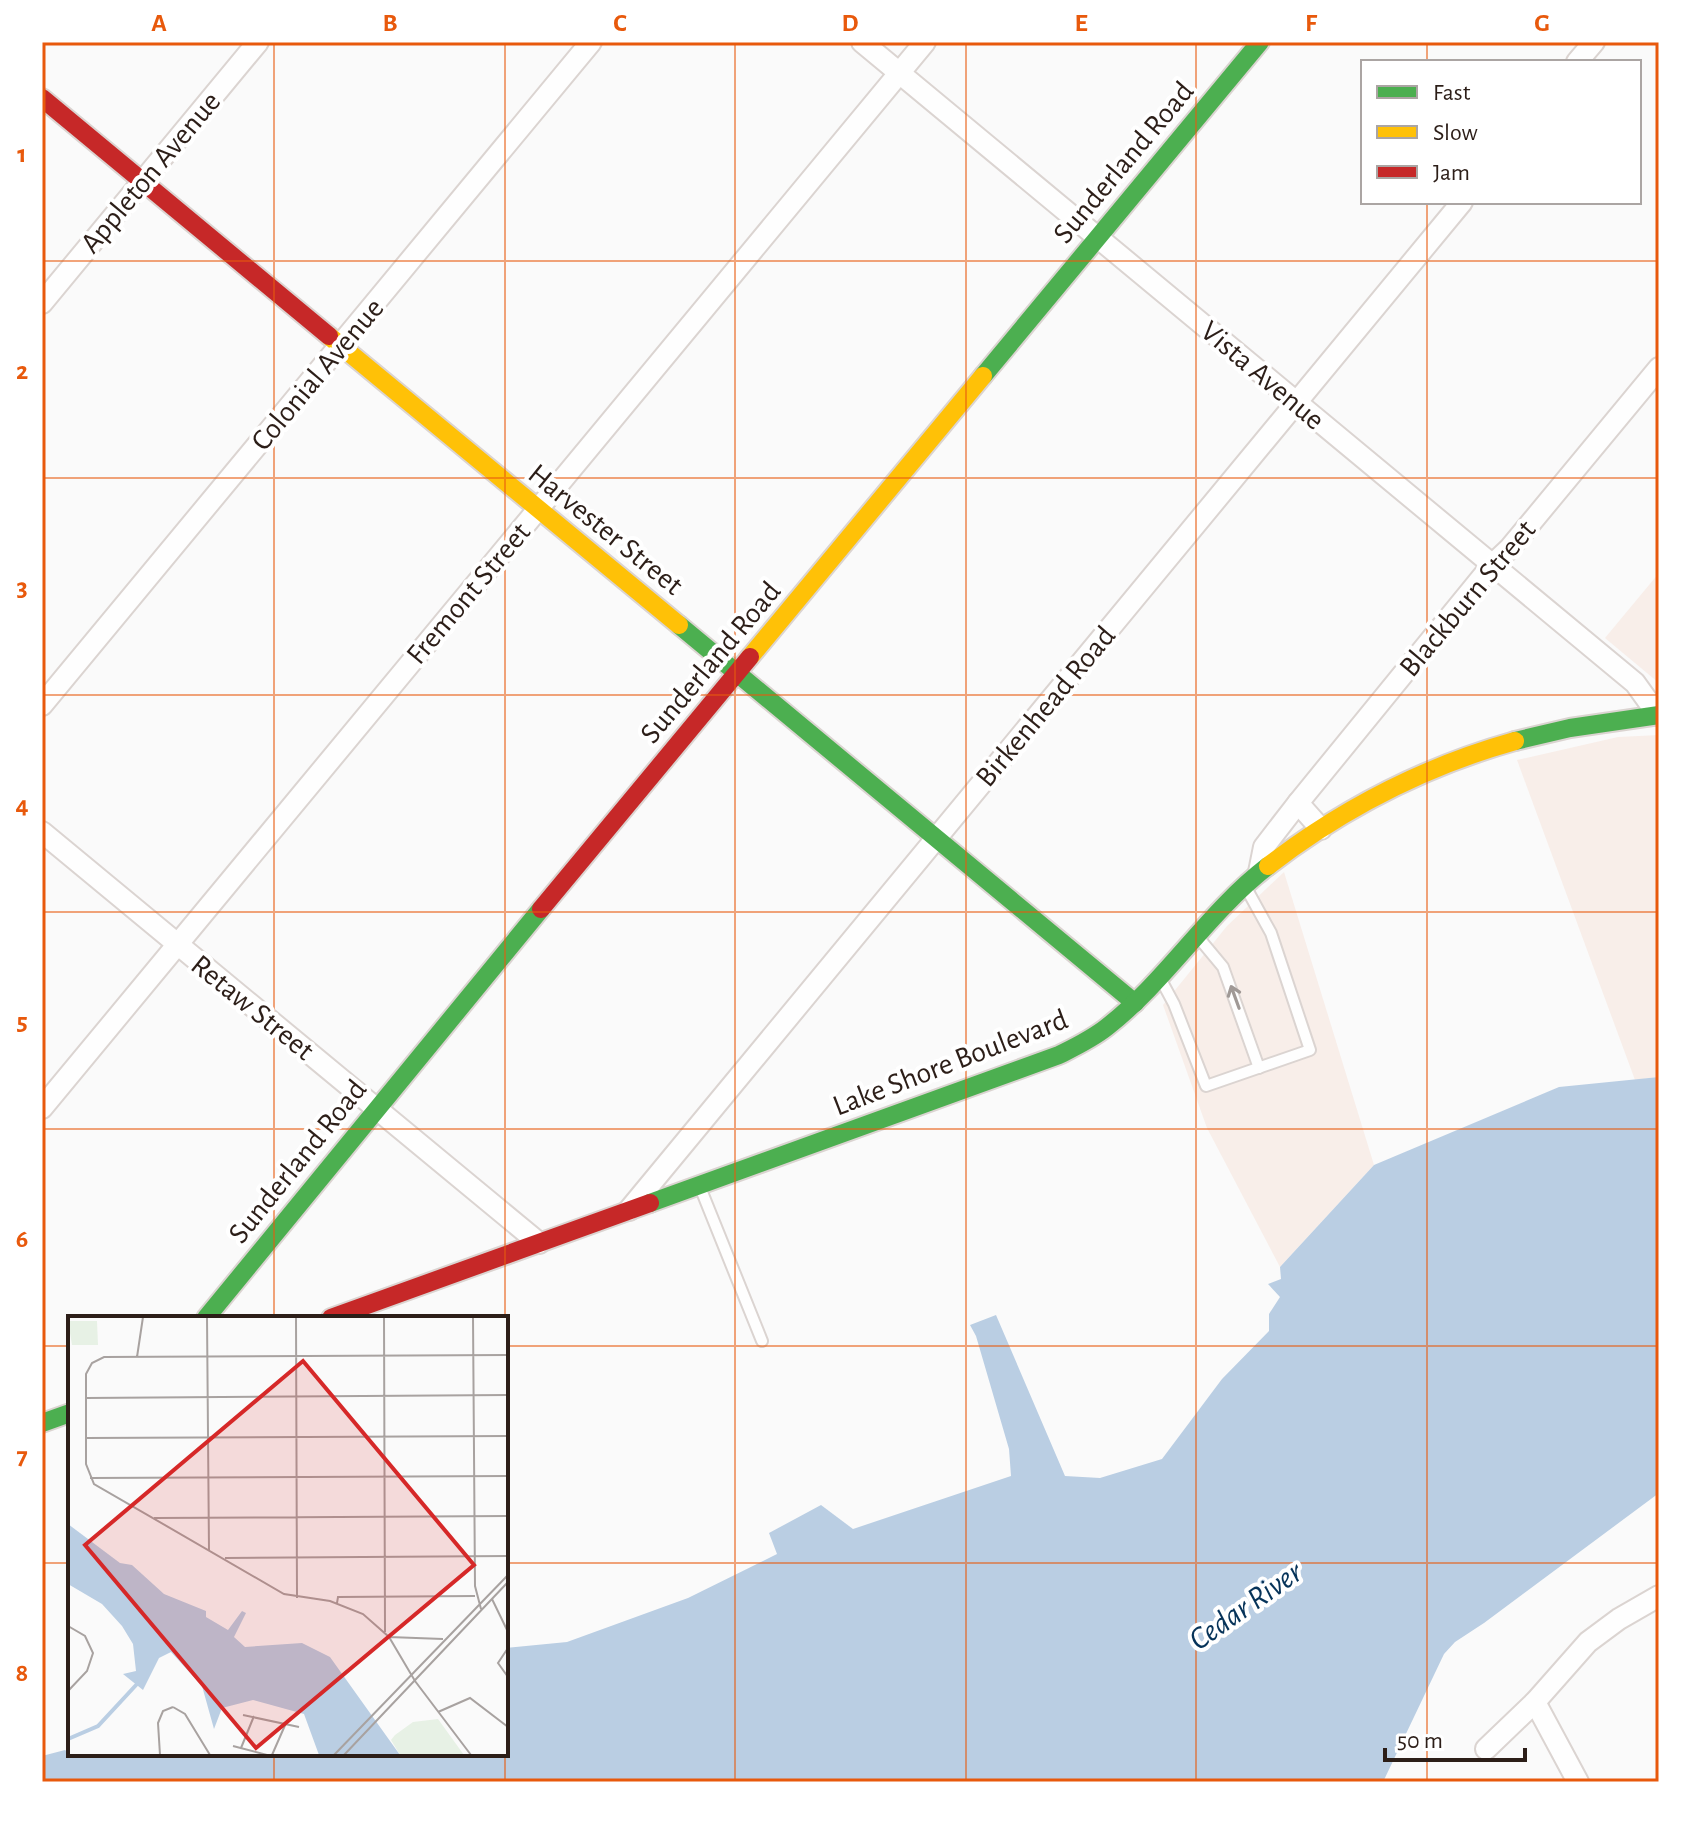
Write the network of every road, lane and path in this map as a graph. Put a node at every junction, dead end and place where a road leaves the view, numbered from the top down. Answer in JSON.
{"nodes":[{"id":1,"x":258,"y":42,"type":"edge"},
{"id":2,"x":591,"y":42,"type":"edge"},
{"id":3,"x":862,"y":42,"type":"edge"},
{"id":4,"x":925,"y":42,"type":"edge"},
{"id":5,"x":1260,"y":42,"type":"edge"},
{"id":6,"x":1594,"y":42,"type":"edge"},
{"id":7,"x":1579,"y":60,"type":"edge"},
{"id":8,"x":899,"y":73,"type":"junction"},
{"id":9,"x":42,"y":98,"type":"edge"},
{"id":10,"x":142,"y":181,"type":"junction"},
{"id":11,"x":1460,"y":204,"type":"edge"},
{"id":12,"x":1097,"y":237,"type":"junction"},
{"id":13,"x":42,"y":303,"type":"edge"},
{"id":14,"x":341,"y":345,"type":"junction"},
{"id":15,"x":1659,"y":368,"type":"edge"},
{"id":16,"x":1296,"y":402,"type":"junction"},
{"id":17,"x":538,"y":509,"type":"junction"},
{"id":18,"x":1492,"y":565,"type":"junction"},
{"id":19,"x":737,"y":673,"type":"junction"},
{"id":20,"x":42,"y":705,"type":"edge"},
{"id":21,"x":1658,"y":715,"type":"edge"},
{"id":22,"x":1298,"y":803,"type":"junction"},
{"id":23,"x":1321,"y":829,"type":"junction"},
{"id":24,"x":42,"y":832,"type":"edge"},
{"id":25,"x":935,"y":838,"type":"junction"},
{"id":26,"x":1252,"y":878,"type":"junction"},
{"id":27,"x":1197,"y":935,"type":"junction"},
{"id":28,"x":178,"y":945,"type":"junction"},
{"id":29,"x":1159,"y":976,"type":"junction"},
{"id":30,"x":1135,"y":1003,"type":"junction"},
{"id":31,"x":1259,"y":1068,"type":"junction"},
{"id":32,"x":42,"y":1108,"type":"edge"},
{"id":33,"x":376,"y":1108,"type":"junction"},
{"id":34,"x":698,"y":1185,"type":"junction"},
{"id":35,"x":629,"y":1210,"type":"junction"},
{"id":36,"x":539,"y":1243,"type":"junction"},
{"id":37,"x":208,"y":1316,"type":"edge"},
{"id":38,"x":337,"y":1316,"type":"edge"},
{"id":39,"x":762,"y":1341,"type":"dead end"},
{"id":40,"x":68,"y":1414,"type":"edge"},
{"id":41,"x":42,"y":1423,"type":"edge"},
{"id":42,"x":1659,"y":1596,"type":"edge"},
{"id":43,"x":1535,"y":1702,"type":"junction"},
{"id":44,"x":1486,"y":1749,"type":"dead end"},
{"id":45,"x":1578,"y":1782,"type":"edge"}],
"edges":[{"from":1,"to":10,"type":"street","name":"Appleton Avenue"},
{"from":2,"to":14,"type":"street","name":"Colonial Avenue"},
{"from":3,"to":8,"type":"street","name":"Vista Avenue"},
{"from":4,"to":8,"type":"street","name":"Fremont Street"},
{"from":5,"to":12,"type":"street","name":"Sunderland Road"},
{"from":6,"to":7,"type":"street"},
{"from":8,"to":12,"type":"street","name":"Vista Avenue"},
{"from":8,"to":17,"type":"street","name":"Fremont Street"},
{"from":9,"to":10,"type":"street","name":"Harvester Street"},
{"from":10,"to":13,"type":"street","name":"Appleton Avenue"},
{"from":10,"to":14,"type":"street","name":"Harvester Street"},
{"from":11,"to":16,"type":"street","name":"Birkenhead Road"},
{"from":12,"to":16,"type":"street","name":"Vista Avenue"},
{"from":12,"to":19,"type":"street","name":"Sunderland Road"},
{"from":14,"to":17,"type":"street","name":"Harvester Street"},
{"from":14,"to":20,"type":"street","name":"Colonial Avenue"},
{"from":15,"to":18,"type":"street","name":"Blackburn Street"},
{"from":16,"to":18,"type":"street","name":"Vista Avenue"},
{"from":16,"to":25,"type":"street","name":"Birkenhead Road"},
{"from":17,"to":19,"type":"street","name":"Harvester Street"},
{"from":17,"to":28,"type":"street","name":"Fremont Street"},
{"from":18,"to":21,"type":"street","name":"Vista Avenue"},
{"from":18,"to":22,"type":"street","name":"Blackburn Street"},
{"from":19,"to":25,"type":"street","name":"Harvester Street"},
{"from":19,"to":33,"type":"street","name":"Sunderland Road"},
{"from":21,"to":23,"type":"street","name":"Lake Shore Boulevard"},
{"from":22,"to":23,"type":"street"},
{"from":22,"to":26,"type":"street","name":"Blackburn Street"},
{"from":23,"to":26,"type":"street","name":"Lake Shore Boulevard"},
{"from":24,"to":28,"type":"street","name":"Retaw Street"},
{"from":25,"to":30,"type":"street","name":"Harvester Street"},
{"from":25,"to":35,"type":"street","name":"Birkenhead Road"},
{"from":26,"to":27,"type":"street","name":"Lake Shore Boulevard"},
{"from":26,"to":31,"type":"lane"},
{"from":27,"to":29,"type":"street","name":"Lake Shore Boulevard"},
{"from":31,"to":27,"type":"lane","one_way":true},
{"from":28,"to":32,"type":"street","name":"Fremont Street"},
{"from":28,"to":33,"type":"street","name":"Retaw Street"},
{"from":29,"to":30,"type":"street","name":"Lake Shore Boulevard"},
{"from":29,"to":31,"type":"lane"},
{"from":30,"to":34,"type":"street","name":"Lake Shore Boulevard"},
{"from":33,"to":36,"type":"street","name":"Retaw Street"},
{"from":33,"to":37,"type":"street","name":"Sunderland Road"},
{"from":34,"to":35,"type":"street","name":"Lake Shore Boulevard"},
{"from":34,"to":39,"type":"lane"},
{"from":35,"to":36,"type":"street","name":"Lake Shore Boulevard"},
{"from":36,"to":38,"type":"street","name":"Lake Shore Boulevard"},
{"from":40,"to":41,"type":"street"},
{"from":42,"to":43,"type":"street"},
{"from":43,"to":44,"type":"street"},
{"from":43,"to":45,"type":"street"}]}
